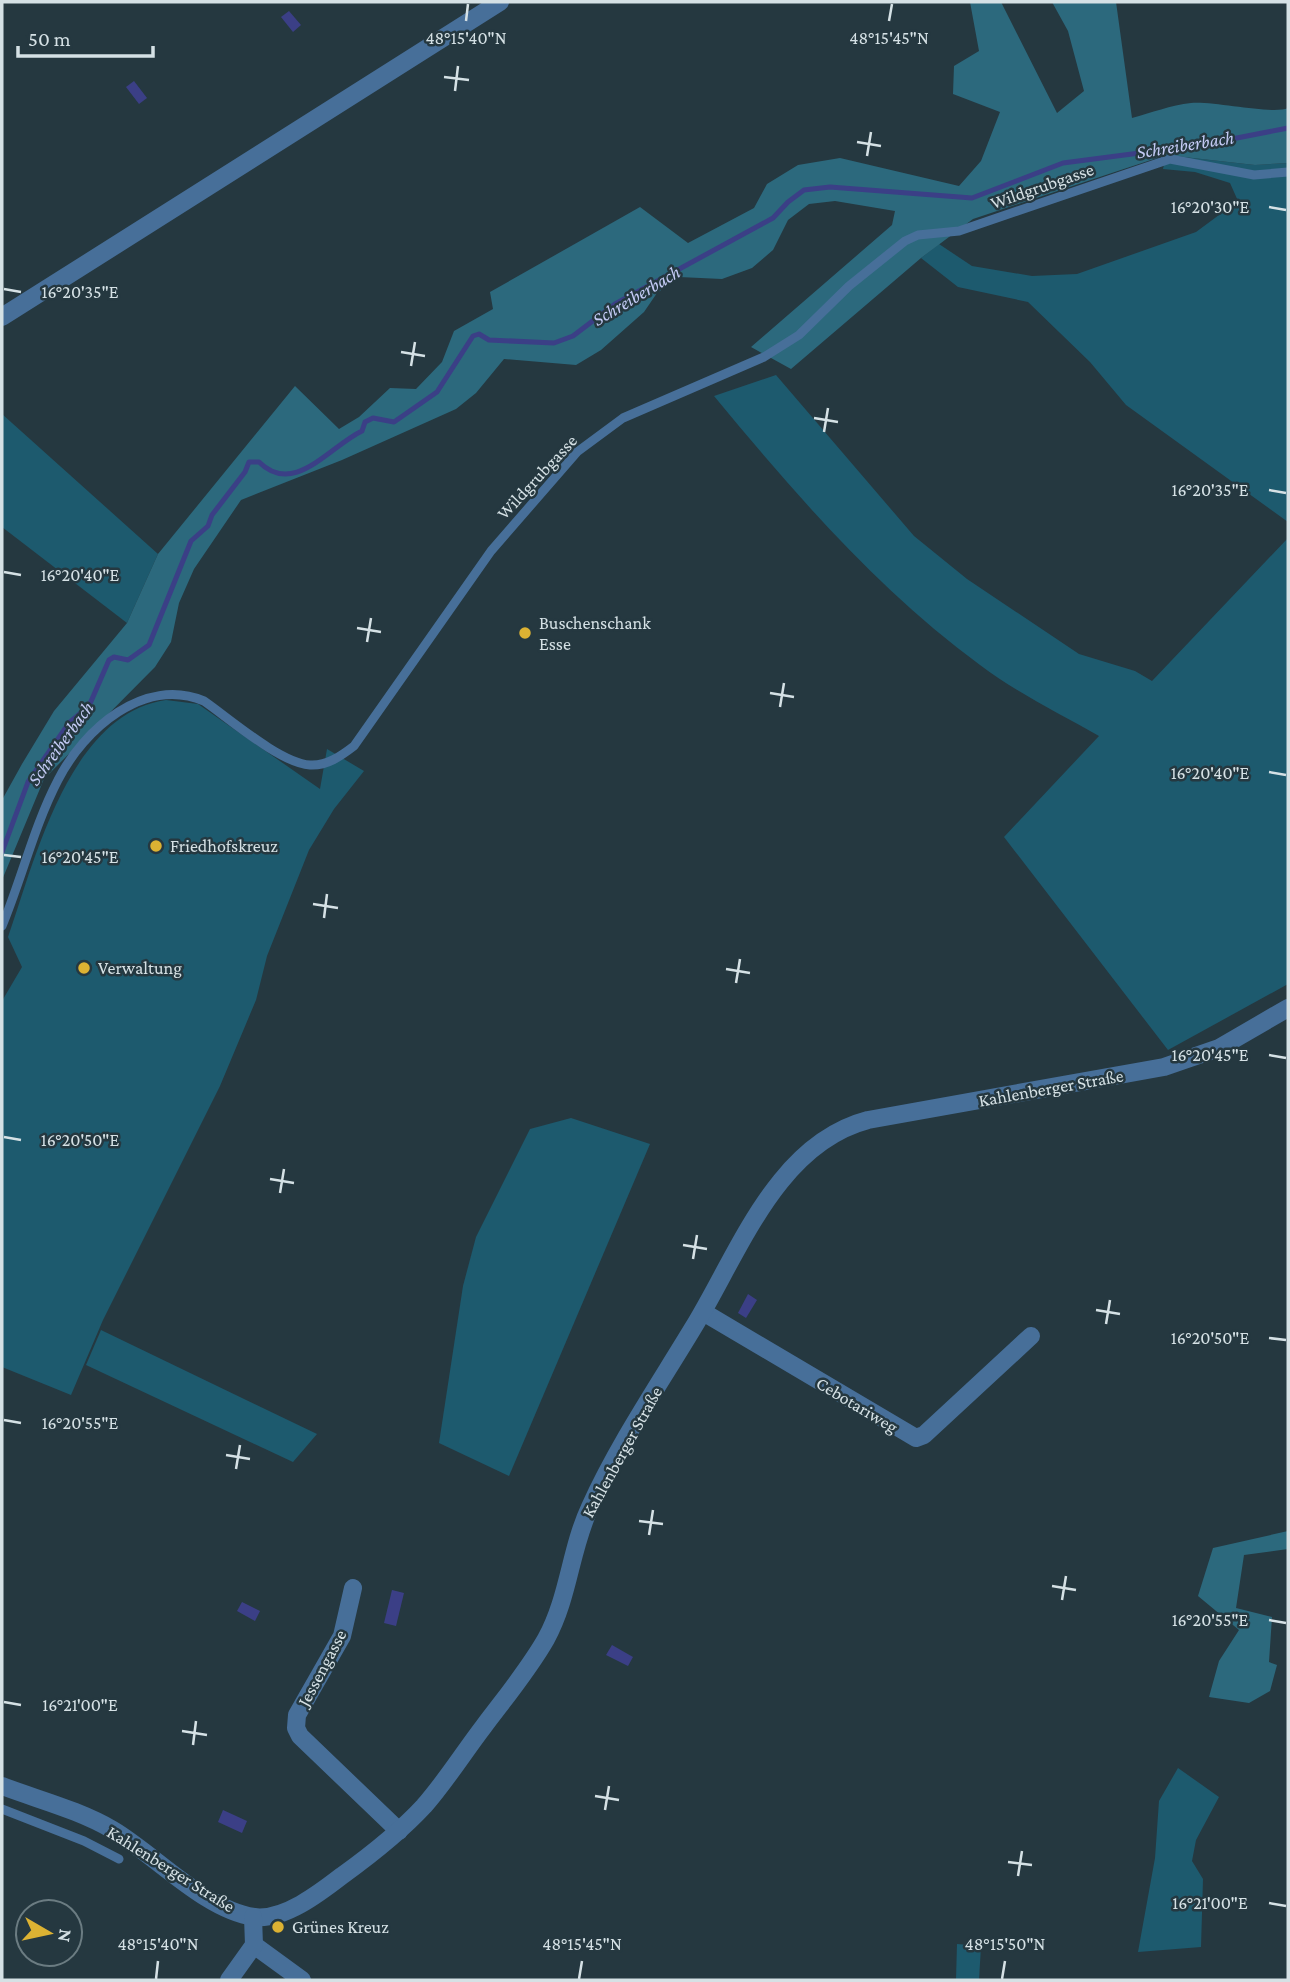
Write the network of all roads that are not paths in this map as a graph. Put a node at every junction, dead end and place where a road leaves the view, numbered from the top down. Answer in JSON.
{"nodes":[{"id":1,"x":500,"y":2,"type":"edge"},
{"id":2,"x":1288,"y":172,"type":"edge"},
{"id":3,"x":2,"y":317,"type":"edge"},
{"id":4,"x":2,"y":926,"type":"edge"},
{"id":5,"x":1288,"y":1008,"type":"edge"},
{"id":6,"x":703,"y":1312,"type":"junction"},
{"id":7,"x":1031,"y":1336,"type":"dead end"},
{"id":8,"x":353,"y":1588,"type":"dead end"},
{"id":9,"x":2,"y":1786,"type":"edge"},
{"id":10,"x":2,"y":1810,"type":"edge"},
{"id":11,"x":399,"y":1831,"type":"junction"},
{"id":12,"x":119,"y":1859,"type":"dead end"},
{"id":13,"x":253,"y":1917,"type":"junction"},
{"id":14,"x":254,"y":1944,"type":"junction"},
{"id":15,"x":229,"y":1980,"type":"edge"},
{"id":16,"x":302,"y":1980,"type":"edge"}],
"edges":[{"from":1,"to":3,"type":"street"},
{"from":2,"to":4,"type":"lane","name":"Wildgrubgasse"},
{"from":5,"to":6,"type":"street","name":"Kahlenberger Straße"},
{"from":6,"to":7,"type":"street","name":"Cebotariweg"},
{"from":6,"to":11,"type":"street","name":"Kahlenberger Straße"},
{"from":8,"to":11,"type":"street","name":"Jessengasse"},
{"from":9,"to":13,"type":"street","name":"Kahlenberger Straße"},
{"from":10,"to":12,"type":"lane"},
{"from":11,"to":13,"type":"street","name":"Kahlenberger Straße"},
{"from":13,"to":14,"type":"street"},
{"from":14,"to":15,"type":"street"},
{"from":14,"to":16,"type":"street"}]}
